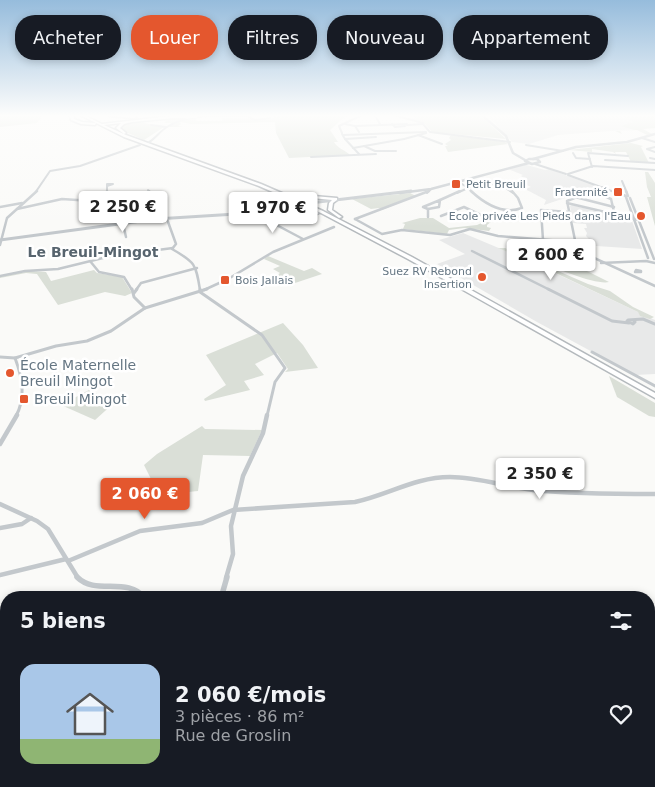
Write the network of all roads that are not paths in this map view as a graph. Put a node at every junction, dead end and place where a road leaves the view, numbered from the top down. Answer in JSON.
{"nodes":[{"id":1,"x":115,"y":153,"type":"edge"},
{"id":2,"x":169,"y":153,"type":"edge"},
{"id":3,"x":171,"y":153,"type":"edge"},
{"id":4,"x":366,"y":153,"type":"edge"},
{"id":5,"x":514,"y":153,"type":"edge"},
{"id":6,"x":557,"y":153,"type":"edge"},
{"id":7,"x":573,"y":153,"type":"dead end"},
{"id":8,"x":518,"y":156,"type":"junction"},
{"id":9,"x":547,"y":156,"type":"junction"},
{"id":10,"x":628,"y":156,"type":"dead end"},
{"id":11,"x":311,"y":157,"type":"dead end"},
{"id":12,"x":650,"y":158,"type":"dead end"},
{"id":13,"x":655,"y":158,"type":"edge"},
{"id":14,"x":532,"y":159,"type":"junction"},
{"id":15,"x":525,"y":160,"type":"junction"},
{"id":16,"x":591,"y":160,"type":"junction"},
{"id":17,"x":605,"y":160,"type":"dead end"},
{"id":18,"x":540,"y":161,"type":"junction"},
{"id":19,"x":530,"y":163,"type":"junction"},
{"id":20,"x":640,"y":163,"type":"junction"},
{"id":21,"x":521,"y":164,"type":"junction"},
{"id":22,"x":534,"y":164,"type":"junction"},
{"id":23,"x":655,"y":164,"type":"edge"},
{"id":24,"x":593,"y":167,"type":"junction"},
{"id":25,"x":643,"y":170,"type":"junction"},
{"id":26,"x":655,"y":171,"type":"edge"},
{"id":27,"x":569,"y":175,"type":"junction"},
{"id":28,"x":622,"y":181,"type":"dead end"},
{"id":29,"x":458,"y":182,"type":"junction"},
{"id":30,"x":260,"y":185,"type":"junction"},
{"id":31,"x":107,"y":186,"type":"dead end"},
{"id":32,"x":603,"y":187,"type":"junction"},
{"id":33,"x":468,"y":188,"type":"junction"},
{"id":34,"x":275,"y":189,"type":"junction"},
{"id":35,"x":431,"y":189,"type":"junction"},
{"id":36,"x":148,"y":190,"type":"dead end"},
{"id":37,"x":591,"y":191,"type":"junction"},
{"id":38,"x":574,"y":197,"type":"junction"},
{"id":39,"x":627,"y":197,"type":"junction"},
{"id":40,"x":336,"y":199,"type":"junction"},
{"id":41,"x":440,"y":199,"type":"junction"},
{"id":42,"x":327,"y":200,"type":"junction"},
{"id":43,"x":281,"y":201,"type":"junction"},
{"id":44,"x":310,"y":202,"type":"dead end"},
{"id":45,"x":23,"y":203,"type":"junction"},
{"id":46,"x":567,"y":203,"type":"junction"},
{"id":47,"x":300,"y":204,"type":"dead end"},
{"id":48,"x":584,"y":204,"type":"dead end"},
{"id":49,"x":0,"y":207,"type":"edge"},
{"id":50,"x":278,"y":207,"type":"junction"},
{"id":51,"x":290,"y":207,"type":"junction"},
{"id":52,"x":580,"y":207,"type":"junction"},
{"id":53,"x":600,"y":207,"type":"dead end"},
{"id":54,"x":614,"y":207,"type":"junction"},
{"id":55,"x":17,"y":209,"type":"junction"},
{"id":56,"x":428,"y":209,"type":"junction"},
{"id":57,"x":596,"y":210,"type":"junction"},
{"id":58,"x":509,"y":211,"type":"junction"},
{"id":59,"x":257,"y":212,"type":"junction"},
{"id":60,"x":569,"y":212,"type":"junction"},
{"id":61,"x":441,"y":216,"type":"dead end"},
{"id":62,"x":615,"y":216,"type":"junction"},
{"id":63,"x":428,"y":217,"type":"dead end"},
{"id":64,"x":166,"y":218,"type":"junction"},
{"id":65,"x":634,"y":220,"type":"junction"},
{"id":66,"x":639,"y":220,"type":"junction"},
{"id":67,"x":344,"y":222,"type":"junction"},
{"id":68,"x":123,"y":224,"type":"junction"},
{"id":69,"x":334,"y":227,"type":"dead end"},
{"id":70,"x":126,"y":238,"type":"dead end"},
{"id":71,"x":303,"y":239,"type":"junction"},
{"id":72,"x":1,"y":240,"type":"edge"},
{"id":73,"x":543,"y":240,"type":"junction"},
{"id":74,"x":575,"y":242,"type":"junction"},
{"id":75,"x":0,"y":245,"type":"edge"},
{"id":76,"x":173,"y":248,"type":"junction"},
{"id":77,"x":472,"y":252,"type":"dead end"},
{"id":78,"x":90,"y":261,"type":"junction"},
{"id":79,"x":652,"y":261,"type":"edge"},
{"id":80,"x":601,"y":263,"type":"junction"},
{"id":81,"x":197,"y":268,"type":"junction"},
{"id":82,"x":655,"y":269,"type":"edge"},
{"id":83,"x":636,"y":272,"type":"dead end"},
{"id":84,"x":628,"y":275,"type":"junction"},
{"id":85,"x":0,"y":276,"type":"edge"},
{"id":86,"x":655,"y":286,"type":"edge"},
{"id":87,"x":200,"y":292,"type":"junction"},
{"id":88,"x":134,"y":294,"type":"junction"},
{"id":89,"x":145,"y":308,"type":"junction"},
{"id":90,"x":633,"y":320,"type":"joint"},
{"id":91,"x":629,"y":323,"type":"joint"},
{"id":92,"x":655,"y":324,"type":"edge"},
{"id":93,"x":592,"y":352,"type":"dead end"},
{"id":94,"x":0,"y":357,"type":"edge"},
{"id":95,"x":16,"y":358,"type":"junction"},
{"id":96,"x":655,"y":386,"type":"edge"},
{"id":97,"x":655,"y":395,"type":"edge"},
{"id":98,"x":0,"y":444,"type":"edge"},
{"id":99,"x":655,"y":494,"type":"edge"},
{"id":100,"x":0,"y":504,"type":"edge"},
{"id":101,"x":233,"y":510,"type":"junction"},
{"id":102,"x":30,"y":518,"type":"junction"},
{"id":103,"x":0,"y":528,"type":"edge"},
{"id":104,"x":67,"y":560,"type":"junction"},
{"id":105,"x":0,"y":575,"type":"edge"},
{"id":106,"x":140,"y":591,"type":"edge"},
{"id":107,"x":223,"y":591,"type":"edge"}],
"edges":[{"from":1,"to":45,"type":"street"},
{"from":2,"to":34,"type":"highway"},
{"from":3,"to":30,"type":"highway"},
{"from":4,"to":11,"type":"street"},
{"from":5,"to":8,"type":"street"},
{"from":6,"to":9,"type":"street"},
{"from":7,"to":16,"type":"street"},
{"from":8,"to":14,"type":"street"},
{"from":8,"to":15,"type":"street"},
{"from":9,"to":14,"type":"street"},
{"from":9,"to":18,"type":"street"},
{"from":10,"to":16,"type":"street"},
{"from":12,"to":13,"type":"street"},
{"from":14,"to":15,"type":"street"},
{"from":14,"to":18,"type":"street"},
{"from":15,"to":19,"type":"street"},
{"from":15,"to":21,"type":"street"},
{"from":16,"to":24,"type":"street"},
{"from":17,"to":20,"type":"street"},
{"from":18,"to":22,"type":"street"},
{"from":18,"to":27,"type":"street"},
{"from":19,"to":21,"type":"street"},
{"from":19,"to":22,"type":"street"},
{"from":20,"to":23,"type":"street"},
{"from":20,"to":25,"type":"street"},
{"from":21,"to":29,"type":"street"},
{"from":22,"to":27,"type":"street"},
{"from":24,"to":25,"type":"street"},
{"from":24,"to":27,"type":"street"},
{"from":25,"to":26,"type":"street"},
{"from":27,"to":32,"type":"street"},
{"from":28,"to":39,"type":"street"},
{"from":29,"to":33,"type":"street"},
{"from":29,"to":35,"type":"street"},
{"from":30,"to":43,"type":"highway"},
{"from":30,"to":67,"type":"highway"},
{"from":31,"to":55,"type":"street"},
{"from":32,"to":37,"type":"street"},
{"from":32,"to":39,"type":"street"},
{"from":33,"to":41,"type":"street"},
{"from":33,"to":58,"type":"street"},
{"from":33,"to":58,"type":"street"},
{"from":34,"to":42,"type":"highway"},
{"from":34,"to":67,"type":"highway"},
{"from":35,"to":40,"type":"street"},
{"from":35,"to":73,"type":"street"},
{"from":36,"to":64,"type":"street"},
{"from":37,"to":38,"type":"street"},
{"from":37,"to":54,"type":"street"},
{"from":38,"to":46,"type":"street"},
{"from":38,"to":54,"type":"street"},
{"from":39,"to":65,"type":"street"},
{"from":39,"to":66,"type":"street"},
{"from":40,"to":42,"type":"highway"},
{"from":40,"to":42,"type":"highway"},
{"from":41,"to":56,"type":"street"},
{"from":41,"to":56,"type":"street"},
{"from":42,"to":44,"type":"street"},
{"from":42,"to":67,"type":"highway"},
{"from":43,"to":50,"type":"highway"},
{"from":43,"to":51,"type":"highway"},
{"from":45,"to":49,"type":"street"},
{"from":45,"to":55,"type":"street"},
{"from":46,"to":52,"type":"street"},
{"from":46,"to":60,"type":"street"},
{"from":47,"to":51,"type":"street"},
{"from":48,"to":52,"type":"street"},
{"from":50,"to":51,"type":"highway"},
{"from":50,"to":59,"type":"street"},
{"from":51,"to":67,"type":"highway"},
{"from":52,"to":57,"type":"street"},
{"from":53,"to":57,"type":"street"},
{"from":54,"to":62,"type":"street"},
{"from":55,"to":72,"type":"street"},
{"from":56,"to":63,"type":"street"},
{"from":57,"to":62,"type":"street"},
{"from":58,"to":61,"type":"street"},
{"from":59,"to":64,"type":"street"},
{"from":59,"to":71,"type":"street"},
{"from":60,"to":73,"type":"street"},
{"from":60,"to":74,"type":"street"},
{"from":62,"to":65,"type":"street"},
{"from":64,"to":68,"type":"street"},
{"from":64,"to":76,"type":"street"},
{"from":65,"to":66,"type":"street"},
{"from":65,"to":79,"type":"street"},
{"from":66,"to":79,"type":"street"},
{"from":67,"to":97,"type":"highway"},
{"from":68,"to":70,"type":"street"},
{"from":68,"to":72,"type":"street"},
{"from":69,"to":71,"type":"street"},
{"from":71,"to":87,"type":"street"},
{"from":72,"to":75,"type":"street"},
{"from":73,"to":74,"type":"street"},
{"from":74,"to":80,"type":"street"},
{"from":76,"to":78,"type":"street"},
{"from":76,"to":81,"type":"street"},
{"from":77,"to":91,"type":"street"},
{"from":78,"to":85,"type":"street"},
{"from":78,"to":88,"type":"street"},
{"from":79,"to":80,"type":"street"},
{"from":79,"to":82,"type":"street"},
{"from":80,"to":84,"type":"street"},
{"from":81,"to":87,"type":"street"},
{"from":81,"to":88,"type":"street"},
{"from":83,"to":84,"type":"street"},
{"from":84,"to":86,"type":"street"},
{"from":87,"to":89,"type":"street"},
{"from":87,"to":101,"type":"street"},
{"from":88,"to":89,"type":"street"},
{"from":89,"to":95,"type":"street"},
{"from":90,"to":91,"type":"street"},
{"from":90,"to":92,"type":"street"},
{"from":93,"to":96,"type":"street"},
{"from":94,"to":95,"type":"street"},
{"from":95,"to":98,"type":"street"},
{"from":99,"to":101,"type":"street"},
{"from":100,"to":102,"type":"street"},
{"from":101,"to":104,"type":"street"},
{"from":101,"to":107,"type":"street"},
{"from":102,"to":103,"type":"street"},
{"from":102,"to":104,"type":"street"},
{"from":104,"to":105,"type":"street"},
{"from":104,"to":106,"type":"street"}]}
